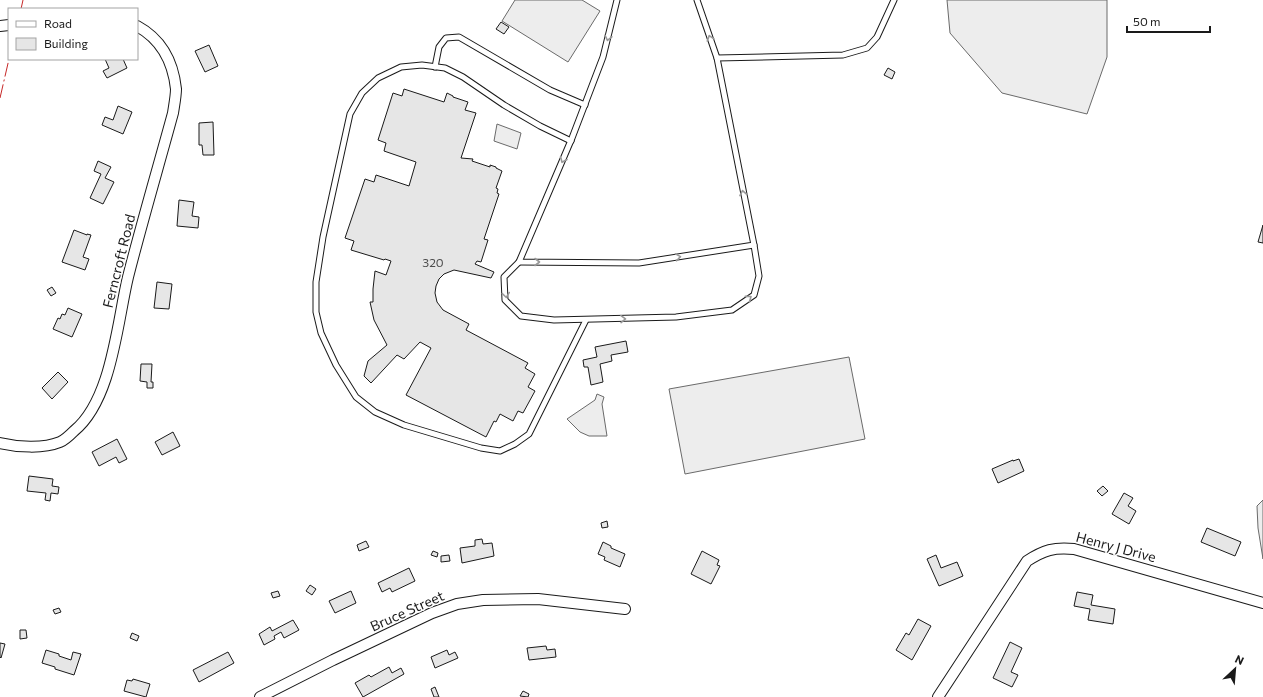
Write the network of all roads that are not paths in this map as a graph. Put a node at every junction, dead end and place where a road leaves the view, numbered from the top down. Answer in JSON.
{"nodes":[{"id":1,"x":617,"y":0,"type":"edge"},
{"id":2,"x":697,"y":0,"type":"edge"},
{"id":3,"x":894,"y":0,"type":"edge"},
{"id":4,"x":138,"y":27,"type":"edge"},
{"id":5,"x":717,"y":58,"type":"junction"},
{"id":6,"x":435,"y":67,"type":"junction"},
{"id":7,"x":585,"y":105,"type":"junction"},
{"id":8,"x":571,"y":141,"type":"junction"},
{"id":9,"x":754,"y":245,"type":"junction"},
{"id":10,"x":519,"y":262,"type":"junction"},
{"id":11,"x":586,"y":320,"type":"junction"},
{"id":12,"x":0,"y":443,"type":"edge"},
{"id":13,"x":1263,"y":603,"type":"edge"},
{"id":14,"x":625,"y":609,"type":"dead end"},
{"id":15,"x":260,"y":697,"type":"edge"},
{"id":16,"x":938,"y":697,"type":"edge"}],
"edges":[{"from":1,"to":7,"type":"lane","one_way":true},
{"from":5,"to":2,"type":"lane","one_way":true},
{"from":3,"to":5,"type":"lane"},
{"from":4,"to":12,"type":"street","name":"Ferncroft Road"},
{"from":9,"to":5,"type":"lane","one_way":true},
{"from":6,"to":7,"type":"lane"},
{"from":6,"to":8,"type":"lane"},
{"from":6,"to":11,"type":"lane"},
{"from":7,"to":8,"type":"lane"},
{"from":8,"to":10,"type":"lane","one_way":true},
{"from":10,"to":9,"type":"lane","one_way":true},
{"from":11,"to":9,"type":"lane","one_way":true},
{"from":10,"to":11,"type":"lane","one_way":true},
{"from":13,"to":16,"type":"street","name":"Henry J Drive"},
{"from":14,"to":15,"type":"street","name":"Bruce Street"}]}
